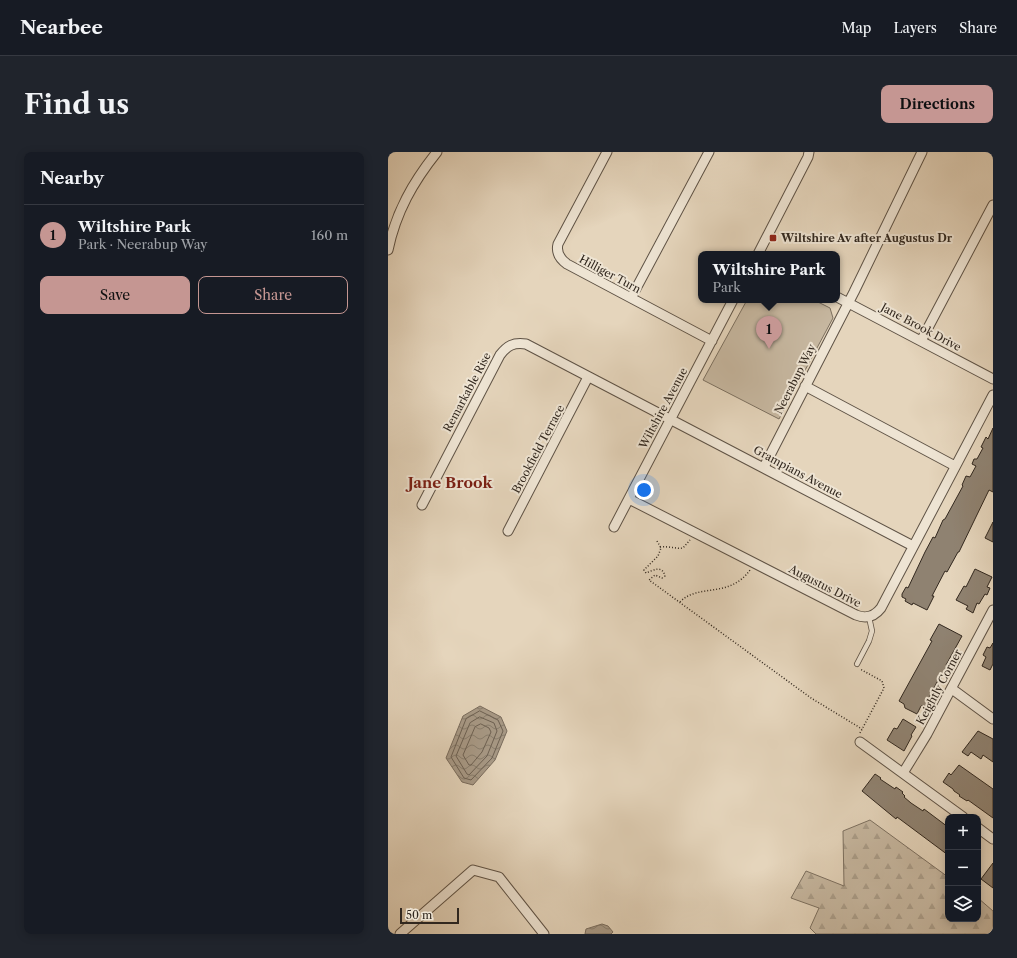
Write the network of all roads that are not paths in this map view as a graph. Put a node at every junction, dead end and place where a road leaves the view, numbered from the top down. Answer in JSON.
{"nodes":[{"id":1,"x":437,"y":152,"type":"edge"},
{"id":2,"x":607,"y":152,"type":"edge"},
{"id":3,"x":709,"y":152,"type":"edge"},
{"id":4,"x":809,"y":152,"type":"edge"},
{"id":5,"x":922,"y":152,"type":"edge"},
{"id":6,"x":993,"y":205,"type":"edge"},
{"id":7,"x":388,"y":250,"type":"edge"},
{"id":8,"x":760,"y":251,"type":"edge"},
{"id":9,"x":631,"y":298,"type":"junction"},
{"id":10,"x":840,"y":298,"type":"edge"},
{"id":11,"x":732,"y":303,"type":"edge"},
{"id":12,"x":849,"y":303,"type":"junction"},
{"id":13,"x":712,"y":341,"type":"junction"},
{"id":14,"x":922,"y":341,"type":"junction"},
{"id":15,"x":588,"y":377,"type":"junction"},
{"id":16,"x":993,"y":379,"type":"edge"},
{"id":17,"x":805,"y":386,"type":"junction"},
{"id":18,"x":993,"y":395,"type":"edge"},
{"id":19,"x":671,"y":419,"type":"junction"},
{"id":20,"x":955,"y":466,"type":"junction"},
{"id":21,"x":764,"y":467,"type":"junction"},
{"id":22,"x":629,"y":499,"type":"junction"},
{"id":23,"x":422,"y":505,"type":"dead end"},
{"id":24,"x":614,"y":527,"type":"dead end"},
{"id":25,"x":508,"y":531,"type":"dead end"},
{"id":26,"x":913,"y":546,"type":"junction"},
{"id":27,"x":993,"y":610,"type":"edge"},
{"id":28,"x":869,"y":617,"type":"junction"},
{"id":29,"x":857,"y":665,"type":"road end"},
{"id":30,"x":952,"y":688,"type":"junction"},
{"id":31,"x":993,"y":719,"type":"edge"},
{"id":32,"x":859,"y":738,"type":"road end"},
{"id":33,"x":903,"y":773,"type":"junction"},
{"id":34,"x":959,"y":814,"type":"edge"},
{"id":35,"x":981,"y":830,"type":"edge"},
{"id":36,"x":993,"y":839,"type":"edge"},
{"id":37,"x":400,"y":934,"type":"edge"},
{"id":38,"x":544,"y":934,"type":"edge"}],
"edges":[{"from":1,"to":7,"type":"street"},
{"from":2,"to":9,"type":"street","name":"Hilliger Turn"},
{"from":3,"to":9,"type":"street"},
{"from":4,"to":8,"type":"street"},
{"from":5,"to":12,"type":"street","name":"Neerabup Way"},
{"from":6,"to":14,"type":"street"},
{"from":9,"to":13,"type":"street","name":"Hilliger Turn"},
{"from":10,"to":12,"type":"street","name":"Jane Brook Drive"},
{"from":11,"to":13,"type":"street","name":"Wiltshire Avenue"},
{"from":12,"to":14,"type":"street","name":"Jane Brook Drive"},
{"from":12,"to":17,"type":"street","name":"Neerabup Way"},
{"from":13,"to":19,"type":"street","name":"Wiltshire Avenue"},
{"from":14,"to":16,"type":"street","name":"Jane Brook Drive"},
{"from":15,"to":19,"type":"street","name":"Remarkable Rise"},
{"from":15,"to":23,"type":"street","name":"Remarkable Rise"},
{"from":15,"to":25,"type":"street","name":"Brookfield Terrace"},
{"from":17,"to":20,"type":"street"},
{"from":17,"to":21,"type":"street","name":"Neerabup Way"},
{"from":18,"to":20,"type":"street","name":"Augustus Drive"},
{"from":19,"to":21,"type":"street","name":"Grampians Avenue"},
{"from":19,"to":22,"type":"street","name":"Wiltshire Avenue"},
{"from":20,"to":26,"type":"street","name":"Augustus Drive"},
{"from":21,"to":26,"type":"street","name":"Grampians Avenue"},
{"from":22,"to":24,"type":"street","name":"Wiltshire Avenue"},
{"from":22,"to":28,"type":"street","name":"Augustus Drive"},
{"from":26,"to":28,"type":"street","name":"Augustus Drive"},
{"from":27,"to":30,"type":"street","name":"Keightly Corner"},
{"from":28,"to":29,"type":"lane"},
{"from":30,"to":31,"type":"street"},
{"from":30,"to":33,"type":"street","name":"Keightly Corner"},
{"from":32,"to":33,"type":"street"},
{"from":33,"to":34,"type":"street"},
{"from":35,"to":36,"type":"street"},
{"from":37,"to":38,"type":"street"}]}
